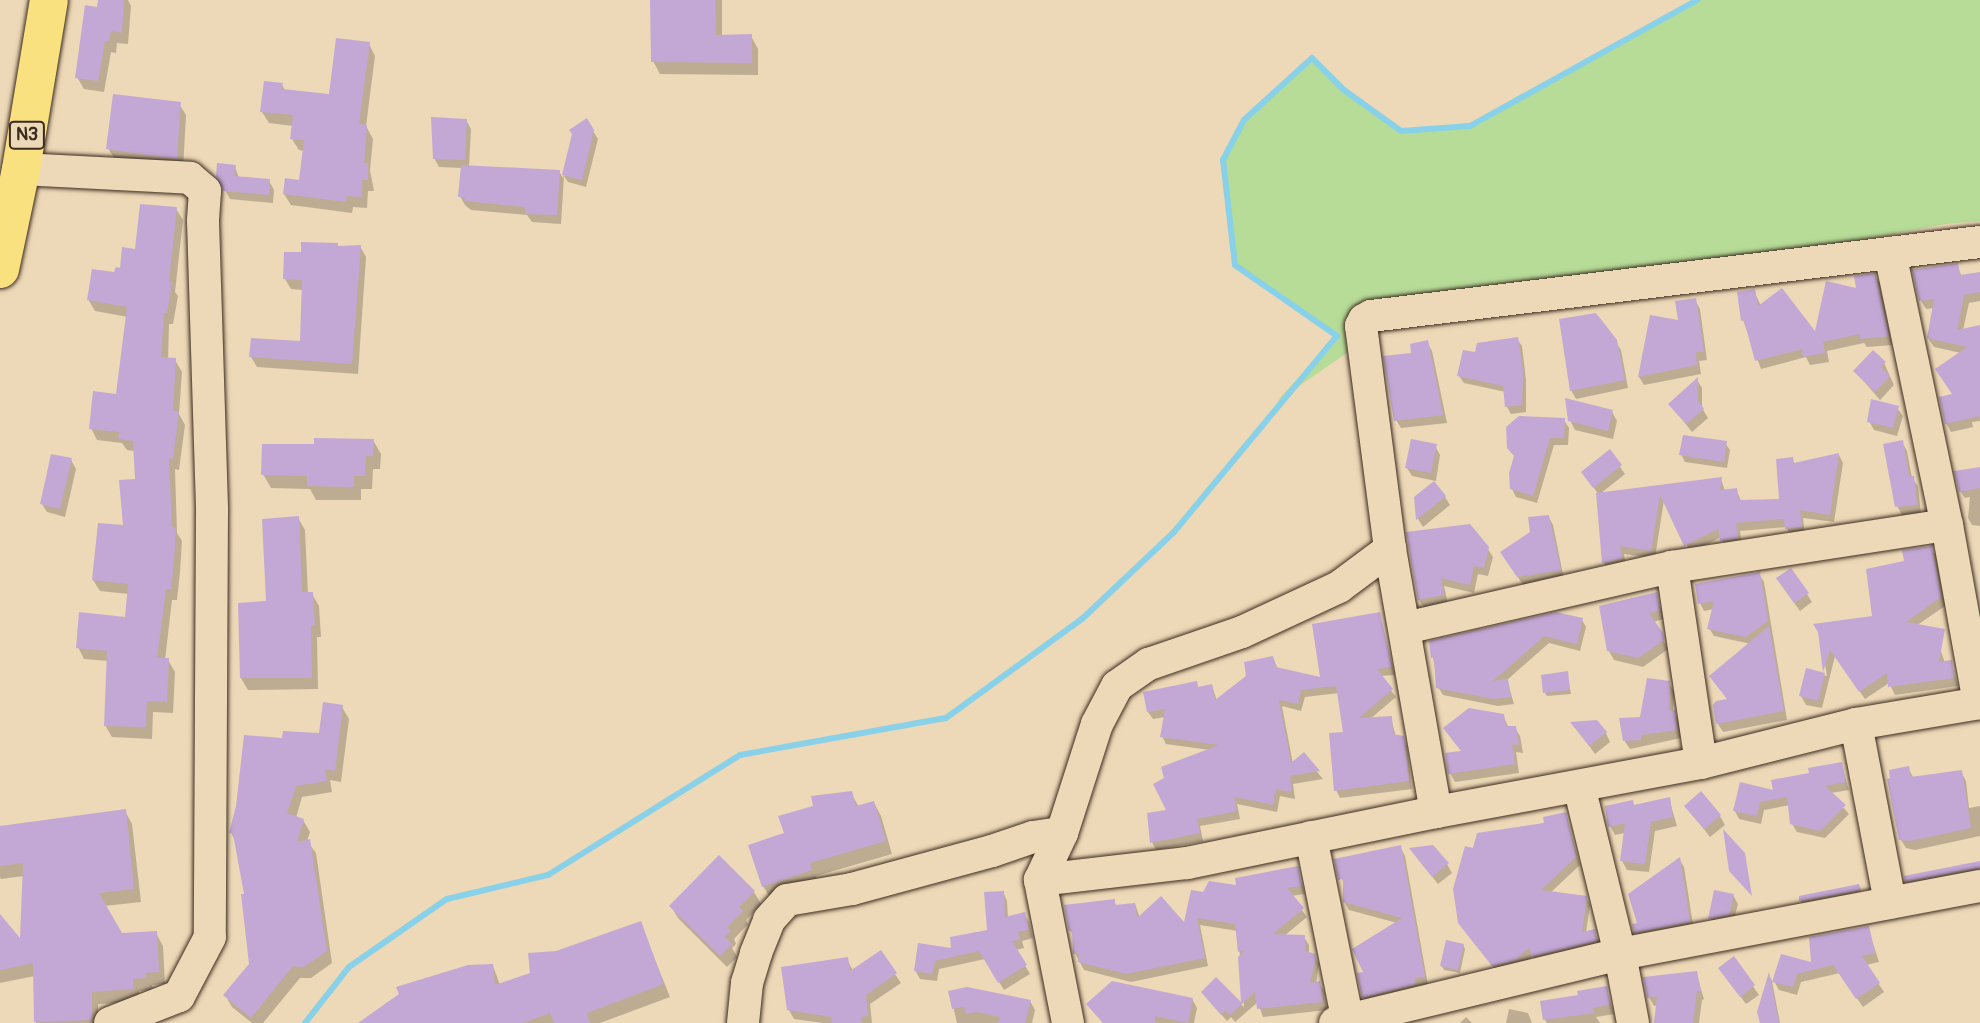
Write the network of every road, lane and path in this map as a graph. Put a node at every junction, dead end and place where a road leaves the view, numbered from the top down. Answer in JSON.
{"nodes":[{"id":1,"x":49,"y":0,"type":"edge"},
{"id":2,"x":22,"y":169,"type":"junction"},
{"id":3,"x":1980,"y":242,"type":"edge"},
{"id":4,"x":1890,"y":253,"type":"junction"},
{"id":5,"x":0,"y":269,"type":"edge"},
{"id":6,"x":1947,"y":525,"type":"junction"},
{"id":7,"x":1390,"y":549,"type":"junction"},
{"id":8,"x":1672,"y":567,"type":"junction"},
{"id":9,"x":1405,"y":628,"type":"junction"},
{"id":10,"x":1980,"y":703,"type":"edge"},
{"id":11,"x":1856,"y":724,"type":"junction"},
{"id":12,"x":1701,"y":763,"type":"junction"},
{"id":13,"x":1579,"y":786,"type":"junction"},
{"id":14,"x":1436,"y":812,"type":"junction"},
{"id":15,"x":1062,"y":833,"type":"junction"},
{"id":16,"x":1311,"y":837,"type":"junction"},
{"id":17,"x":1040,"y":880,"type":"junction"},
{"id":18,"x":1980,"y":886,"type":"edge"},
{"id":19,"x":1889,"y":903,"type":"junction"},
{"id":20,"x":1620,"y":954,"type":"junction"},
{"id":21,"x":1343,"y":1022,"type":"edge"},
{"id":22,"x":110,"y":1023,"type":"edge"},
{"id":23,"x":743,"y":1023,"type":"edge"},
{"id":24,"x":1069,"y":1023,"type":"edge"},
{"id":25,"x":1633,"y":1023,"type":"edge"}],
"edges":[{"from":1,"to":2,"type":"highway","number":"N3"},
{"from":2,"to":5,"type":"highway","number":"N3"},
{"from":2,"to":22,"type":"street"},
{"from":3,"to":4,"type":"street"},
{"from":4,"to":6,"type":"street"},
{"from":4,"to":7,"type":"street"},
{"from":6,"to":8,"type":"street"},
{"from":6,"to":10,"type":"street"},
{"from":7,"to":9,"type":"street"},
{"from":7,"to":15,"type":"street"},
{"from":8,"to":9,"type":"street"},
{"from":8,"to":12,"type":"street"},
{"from":9,"to":14,"type":"street"},
{"from":10,"to":11,"type":"street"},
{"from":11,"to":12,"type":"street"},
{"from":11,"to":19,"type":"street"},
{"from":12,"to":13,"type":"street"},
{"from":13,"to":14,"type":"street"},
{"from":13,"to":20,"type":"street"},
{"from":14,"to":16,"type":"street"},
{"from":15,"to":17,"type":"street"},
{"from":15,"to":23,"type":"street"},
{"from":16,"to":17,"type":"street"},
{"from":16,"to":21,"type":"street"},
{"from":17,"to":24,"type":"street"},
{"from":18,"to":19,"type":"street"},
{"from":19,"to":20,"type":"street"},
{"from":20,"to":21,"type":"street"},
{"from":20,"to":25,"type":"street"}]}
